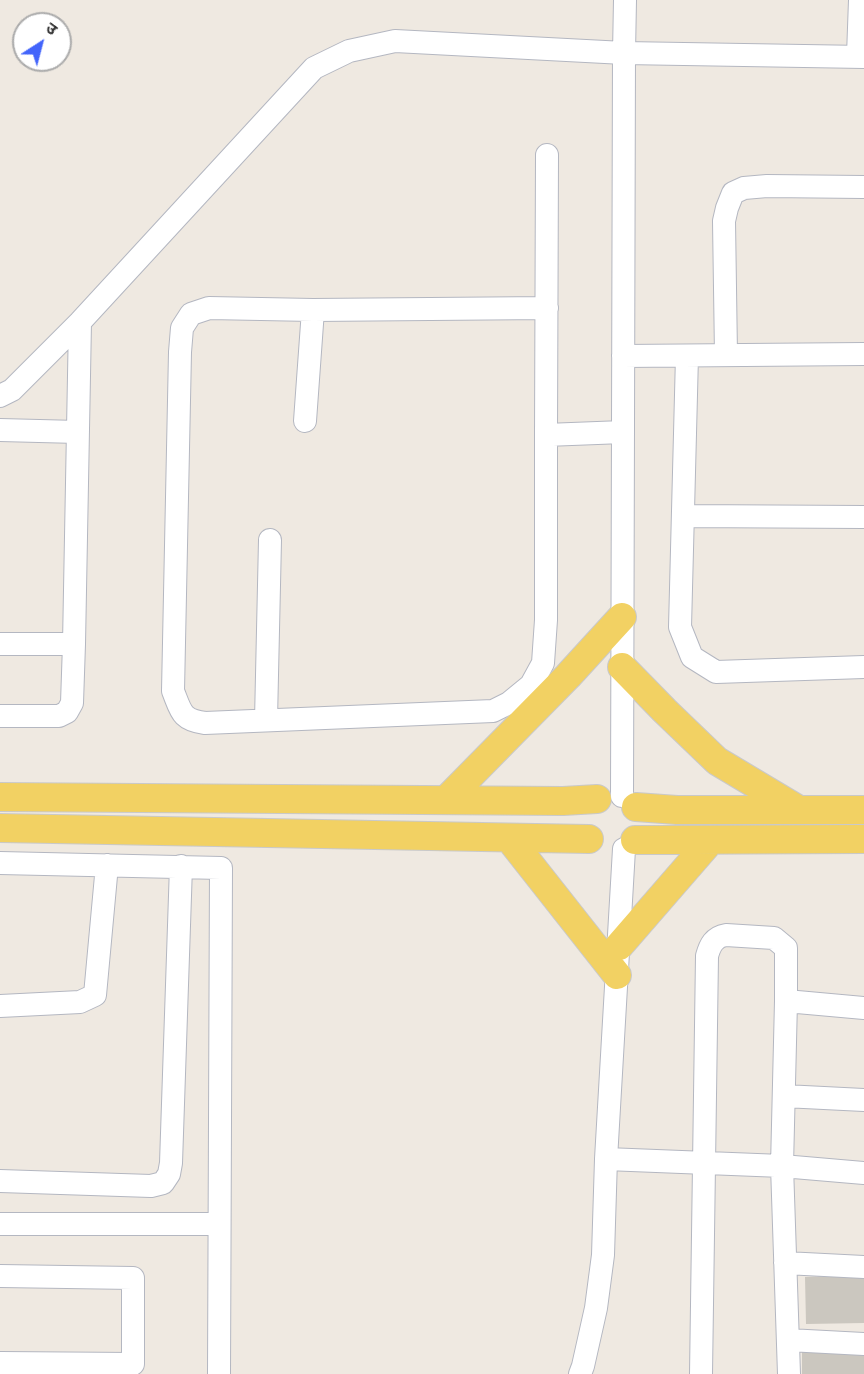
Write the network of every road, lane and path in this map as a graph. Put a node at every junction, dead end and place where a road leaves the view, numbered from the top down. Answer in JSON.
{"nodes":[{"id":1,"x":625,"y":0,"type":"edge"},
{"id":2,"x":860,"y":0,"type":"edge"},
{"id":3,"x":624,"y":53,"type":"junction"},
{"id":4,"x":861,"y":57,"type":"edge"},
{"id":5,"x":547,"y":155,"type":"dead end"},
{"id":6,"x":864,"y":187,"type":"edge"},
{"id":7,"x":547,"y":308,"type":"junction"},
{"id":8,"x":313,"y":310,"type":"junction"},
{"id":9,"x":80,"y":322,"type":"junction"},
{"id":10,"x":864,"y":354,"type":"edge"},
{"id":11,"x":726,"y":355,"type":"junction"},
{"id":12,"x":623,"y":356,"type":"junction"},
{"id":13,"x":687,"y":356,"type":"junction"},
{"id":14,"x":0,"y":396,"type":"edge"},
{"id":15,"x":305,"y":422,"type":"dead end"},
{"id":16,"x":0,"y":430,"type":"edge"},
{"id":17,"x":78,"y":432,"type":"junction"},
{"id":18,"x":623,"y":432,"type":"junction"},
{"id":19,"x":546,"y":435,"type":"junction"},
{"id":20,"x":683,"y":516,"type":"junction"},
{"id":21,"x":864,"y":517,"type":"edge"},
{"id":22,"x":270,"y":540,"type":"dead end"},
{"id":23,"x":622,"y":617,"type":"junction"},
{"id":24,"x":0,"y":644,"type":"edge"},
{"id":25,"x":74,"y":644,"type":"junction"},
{"id":26,"x":622,"y":667,"type":"junction"},
{"id":27,"x":864,"y":667,"type":"edge"},
{"id":28,"x":0,"y":716,"type":"edge"},
{"id":29,"x":266,"y":720,"type":"junction"},
{"id":30,"x":0,"y":797,"type":"edge"},
{"id":31,"x":446,"y":800,"type":"junction"},
{"id":32,"x":618,"y":801,"type":"junction"},
{"id":33,"x":799,"y":810,"type":"junction"},
{"id":34,"x":864,"y":810,"type":"edge"},
{"id":35,"x":0,"y":828,"type":"edge"},
{"id":36,"x":510,"y":838,"type":"junction"},
{"id":37,"x":864,"y":838,"type":"edge"},
{"id":38,"x":589,"y":839,"type":"junction"},
{"id":39,"x":711,"y":840,"type":"junction"},
{"id":40,"x":630,"y":845,"type":"junction"},
{"id":41,"x":0,"y":863,"type":"edge"},
{"id":42,"x":107,"y":865,"type":"junction"},
{"id":43,"x":182,"y":866,"type":"junction"},
{"id":44,"x":619,"y":946,"type":"junction"},
{"id":45,"x":617,"y":975,"type":"junction"},
{"id":46,"x":786,"y":1001,"type":"junction"},
{"id":47,"x":0,"y":1006,"type":"edge"},
{"id":48,"x":864,"y":1008,"type":"edge"},
{"id":49,"x":784,"y":1096,"type":"junction"},
{"id":50,"x":864,"y":1100,"type":"edge"},
{"id":51,"x":606,"y":1159,"type":"junction"},
{"id":52,"x":704,"y":1163,"type":"junction"},
{"id":53,"x":782,"y":1166,"type":"junction"},
{"id":54,"x":864,"y":1173,"type":"edge"},
{"id":55,"x":0,"y":1180,"type":"edge"},
{"id":56,"x":0,"y":1224,"type":"edge"},
{"id":57,"x":219,"y":1224,"type":"junction"},
{"id":58,"x":785,"y":1263,"type":"junction"},
{"id":59,"x":864,"y":1267,"type":"edge"},
{"id":60,"x":0,"y":1276,"type":"edge"},
{"id":61,"x":788,"y":1340,"type":"junction"},
{"id":62,"x":864,"y":1344,"type":"edge"},
{"id":63,"x":0,"y":1363,"type":"edge"},
{"id":64,"x":219,"y":1374,"type":"edge"},
{"id":65,"x":580,"y":1374,"type":"edge"},
{"id":66,"x":701,"y":1374,"type":"edge"},
{"id":67,"x":789,"y":1374,"type":"edge"}],
"edges":[{"from":1,"to":3,"type":"street"},
{"from":2,"to":4,"type":"street"},
{"from":3,"to":4,"type":"street"},
{"from":3,"to":9,"type":"street"},
{"from":3,"to":12,"type":"street"},
{"from":5,"to":7,"type":"street"},
{"from":6,"to":11,"type":"street"},
{"from":7,"to":8,"type":"street"},
{"from":7,"to":19,"type":"street"},
{"from":8,"to":15,"type":"street"},
{"from":8,"to":29,"type":"street"},
{"from":9,"to":14,"type":"street"},
{"from":9,"to":17,"type":"street"},
{"from":10,"to":11,"type":"street"},
{"from":11,"to":13,"type":"street"},
{"from":12,"to":13,"type":"street"},
{"from":12,"to":18,"type":"street"},
{"from":13,"to":20,"type":"street"},
{"from":16,"to":17,"type":"street"},
{"from":17,"to":25,"type":"street"},
{"from":18,"to":19,"type":"street"},
{"from":18,"to":23,"type":"street"},
{"from":19,"to":29,"type":"street"},
{"from":20,"to":21,"type":"street"},
{"from":20,"to":27,"type":"street"},
{"from":22,"to":29,"type":"street"},
{"from":23,"to":26,"type":"street"},
{"from":23,"to":31,"type":"main road"},
{"from":24,"to":25,"type":"street"},
{"from":25,"to":28,"type":"street"},
{"from":26,"to":32,"type":"street"},
{"from":26,"to":33,"type":"main road"},
{"from":30,"to":31,"type":"main road"},
{"from":31,"to":32,"type":"main road"},
{"from":32,"to":33,"type":"main road"},
{"from":32,"to":38,"type":"main road"},
{"from":32,"to":40,"type":"main road"},
{"from":33,"to":34,"type":"main road"},
{"from":35,"to":36,"type":"main road"},
{"from":36,"to":38,"type":"main road"},
{"from":36,"to":45,"type":"main road"},
{"from":37,"to":39,"type":"main road"},
{"from":38,"to":40,"type":"main road"},
{"from":39,"to":40,"type":"main road"},
{"from":39,"to":44,"type":"main road"},
{"from":40,"to":44,"type":"street"},
{"from":41,"to":42,"type":"street"},
{"from":42,"to":43,"type":"street"},
{"from":42,"to":47,"type":"street"},
{"from":43,"to":55,"type":"street"},
{"from":43,"to":57,"type":"street"},
{"from":44,"to":45,"type":"street"},
{"from":45,"to":51,"type":"street"},
{"from":46,"to":48,"type":"street"},
{"from":46,"to":49,"type":"street"},
{"from":46,"to":52,"type":"street"},
{"from":49,"to":50,"type":"street"},
{"from":49,"to":53,"type":"street"},
{"from":51,"to":52,"type":"street"},
{"from":51,"to":65,"type":"street"},
{"from":52,"to":53,"type":"street"},
{"from":52,"to":66,"type":"street"},
{"from":53,"to":54,"type":"street"},
{"from":53,"to":58,"type":"street"},
{"from":56,"to":57,"type":"street"},
{"from":57,"to":64,"type":"street"},
{"from":58,"to":59,"type":"street"},
{"from":58,"to":61,"type":"street"},
{"from":60,"to":63,"type":"street"},
{"from":61,"to":62,"type":"street"},
{"from":61,"to":67,"type":"street"}]}
